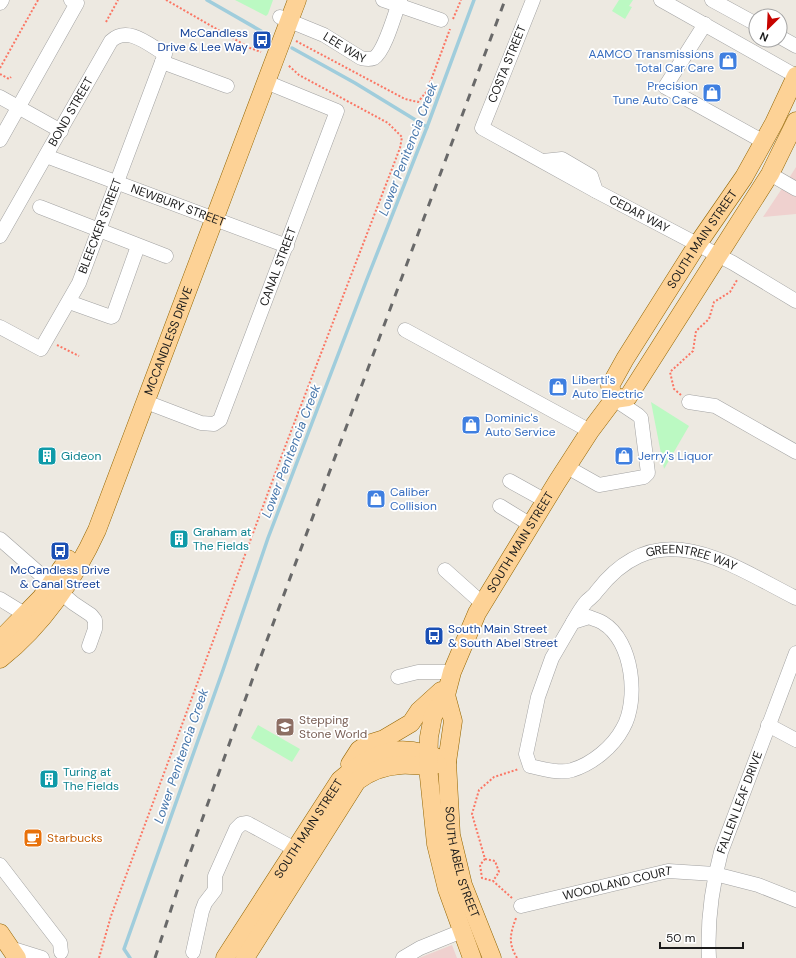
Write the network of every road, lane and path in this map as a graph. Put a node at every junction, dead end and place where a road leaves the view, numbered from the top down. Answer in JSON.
{"nodes":[{"id":1,"x":2,"y":0,"type":"edge"},
{"id":2,"x":38,"y":0,"type":"edge"},
{"id":3,"x":118,"y":0,"type":"edge"},
{"id":4,"x":166,"y":0,"type":"edge"},
{"id":5,"x":286,"y":0,"type":"edge"},
{"id":6,"x":297,"y":0,"type":"edge"},
{"id":7,"x":384,"y":0,"type":"edge"},
{"id":8,"x":460,"y":0,"type":"edge"},
{"id":9,"x":533,"y":0,"type":"edge"},
{"id":10,"x":661,"y":0,"type":"edge"},
{"id":11,"x":712,"y":0,"type":"edge"},
{"id":12,"x":74,"y":2,"type":"edge"},
{"id":13,"x":0,"y":3,"type":"edge"},
{"id":14,"x":399,"y":3,"type":"edge"},
{"id":15,"x":284,"y":19,"type":"junction"},
{"id":16,"x":748,"y":20,"type":"edge"},
{"id":17,"x":106,"y":22,"type":"dead end"},
{"id":18,"x":448,"y":23,"type":"junction"},
{"id":19,"x":705,"y":24,"type":"junction"},
{"id":20,"x":293,"y":40,"type":"dead end"},
{"id":21,"x":261,"y":52,"type":"dead end"},
{"id":22,"x":163,"y":58,"type":"junction"},
{"id":23,"x":285,"y":62,"type":"dead end"},
{"id":24,"x":0,"y":68,"type":"edge"},
{"id":25,"x":0,"y":74,"type":"edge"},
{"id":26,"x":796,"y":76,"type":"edge"},
{"id":27,"x":10,"y":78,"type":"dead end"},
{"id":28,"x":266,"y":82,"type":"junction"},
{"id":29,"x":228,"y":86,"type":"dead end"},
{"id":30,"x":0,"y":98,"type":"edge"},
{"id":31,"x":19,"y":108,"type":"junction"},
{"id":32,"x":796,"y":121,"type":"edge"},
{"id":33,"x":482,"y":128,"type":"joint"},
{"id":34,"x":61,"y":131,"type":"junction"},
{"id":35,"x":0,"y":140,"type":"edge"},
{"id":36,"x":764,"y":142,"type":"junction"},
{"id":37,"x":46,"y":156,"type":"junction"},
{"id":38,"x":770,"y":174,"type":"junction"},
{"id":39,"x":117,"y":182,"type":"junction"},
{"id":40,"x":796,"y":189,"type":"edge"},
{"id":41,"x":40,"y":207,"type":"dead end"},
{"id":42,"x":210,"y":217,"type":"junction"},
{"id":43,"x":99,"y":230,"type":"junction"},
{"id":44,"x":0,"y":236,"type":"edge"},
{"id":45,"x":697,"y":245,"type":"junction"},
{"id":46,"x":138,"y":246,"type":"junction"},
{"id":47,"x":287,"y":246,"type":"junction"},
{"id":48,"x":717,"y":255,"type":"junction"},
{"id":49,"x":166,"y":256,"type":"dead end"},
{"id":50,"x":743,"y":269,"type":"junction"},
{"id":51,"x":796,"y":301,"type":"edge"},
{"id":52,"x":69,"y":302,"type":"junction"},
{"id":53,"x":0,"y":327,"type":"edge"},
{"id":54,"x":405,"y":330,"type":"dead end"},
{"id":55,"x":57,"y":345,"type":"dead end"},
{"id":56,"x":79,"y":356,"type":"dead end"},
{"id":57,"x":614,"y":399,"type":"junction"},
{"id":58,"x":146,"y":402,"type":"junction"},
{"id":59,"x":689,"y":402,"type":"joint"},
{"id":60,"x":590,"y":431,"type":"junction"},
{"id":61,"x":796,"y":452,"type":"edge"},
{"id":62,"x":567,"y":467,"type":"junction"},
{"id":63,"x":510,"y":480,"type":"dead end"},
{"id":64,"x":546,"y":501,"type":"junction"},
{"id":65,"x":500,"y":506,"type":"dead end"},
{"id":66,"x":531,"y":524,"type":"junction"},
{"id":67,"x":0,"y":539,"type":"edge"},
{"id":68,"x":445,"y":570,"type":"dead end"},
{"id":69,"x":56,"y":589,"type":"junction"},
{"id":70,"x":595,"y":594,"type":"junction"},
{"id":71,"x":796,"y":598,"type":"edge"},
{"id":72,"x":0,"y":599,"type":"edge"},
{"id":73,"x":483,"y":604,"type":"junction"},
{"id":74,"x":26,"y":615,"type":"junction"},
{"id":75,"x":573,"y":622,"type":"junction"},
{"id":76,"x":603,"y":622,"type":"junction"},
{"id":77,"x":0,"y":640,"type":"edge"},
{"id":78,"x":89,"y":646,"type":"dead end"},
{"id":79,"x":796,"y":653,"type":"edge"},
{"id":80,"x":0,"y":659,"type":"edge"},
{"id":81,"x":398,"y":677,"type":"dead end"},
{"id":82,"x":449,"y":683,"type":"junction"},
{"id":83,"x":768,"y":725,"type":"junction"},
{"id":84,"x":796,"y":740,"type":"edge"},
{"id":85,"x":428,"y":760,"type":"junction"},
{"id":86,"x":447,"y":762,"type":"junction"},
{"id":87,"x":530,"y":766,"type":"junction"},
{"id":88,"x":340,"y":780,"type":"junction"},
{"id":89,"x":295,"y":849,"type":"junction"},
{"id":90,"x":485,"y":859,"type":"junction"},
{"id":91,"x":0,"y":865,"type":"edge"},
{"id":92,"x":715,"y":874,"type":"junction"},
{"id":93,"x":493,"y":881,"type":"junction"},
{"id":94,"x":796,"y":900,"type":"edge"},
{"id":95,"x":521,"y":906,"type":"junction"},
{"id":96,"x":257,"y":924,"type":"junction"},
{"id":97,"x":462,"y":931,"type":"junction"},
{"id":98,"x":0,"y":933,"type":"edge"},
{"id":99,"x":193,"y":952,"type":"dead end"},
{"id":100,"x":13,"y":953,"type":"edge"},
{"id":101,"x":490,"y":953,"type":"edge"},
{"id":102,"x":61,"y":956,"type":"edge"},
{"id":103,"x":470,"y":957,"type":"edge"},
{"id":104,"x":42,"y":958,"type":"edge"},
{"id":105,"x":99,"y":958,"type":"edge"},
{"id":106,"x":225,"y":958,"type":"edge"},
{"id":107,"x":245,"y":958,"type":"edge"},
{"id":108,"x":403,"y":958,"type":"edge"},
{"id":109,"x":517,"y":958,"type":"edge"},
{"id":110,"x":709,"y":958,"type":"edge"}],
"edges":[{"from":1,"to":13,"type":"street"},
{"from":2,"to":24,"type":"path"},
{"from":3,"to":17,"type":"path"},
{"from":4,"to":21,"type":"path"},
{"from":5,"to":15,"type":"main road","name":"MCCANDLESS DRIVE"},
{"from":6,"to":15,"type":"main road","name":"MCCANDLESS DRIVE"},
{"from":7,"to":14,"type":"street"},
{"from":8,"to":18,"type":"path"},
{"from":9,"to":33,"type":"street","name":"COSTA STREET"},
{"from":10,"to":19,"type":"street"},
{"from":11,"to":16,"type":"street"},
{"from":12,"to":31,"type":"street"},
{"from":14,"to":15,"type":"street","name":"LEE WAY"},
{"from":14,"to":18,"type":"street"},
{"from":15,"to":28,"type":"main road","name":"MCCANDLESS DRIVE"},
{"from":15,"to":42,"type":"main road","name":"MCCANDLESS DRIVE"},
{"from":18,"to":20,"type":"path"},
{"from":19,"to":26,"type":"street"},
{"from":19,"to":36,"type":"street"},
{"from":22,"to":29,"type":"street"},
{"from":22,"to":34,"type":"street","name":"BOND STREET"},
{"from":22,"to":39,"type":"street","name":"BLEECKER STREET"},
{"from":23,"to":105,"type":"path"},
{"from":25,"to":27,"type":"path"},
{"from":26,"to":36,"type":"main road","name":"SOUTH MAIN STREET"},
{"from":28,"to":42,"type":"main road","name":"MCCANDLESS DRIVE"},
{"from":28,"to":47,"type":"street","name":"CANAL STREET"},
{"from":30,"to":31,"type":"street"},
{"from":31,"to":34,"type":"street"},
{"from":31,"to":35,"type":"street"},
{"from":32,"to":38,"type":"main road","name":"SOUTH MAIN STREET"},
{"from":33,"to":45,"type":"street","name":"CEDAR WAY"},
{"from":34,"to":37,"type":"street","name":"BOND STREET"},
{"from":36,"to":45,"type":"main road","name":"SOUTH MAIN STREET"},
{"from":37,"to":39,"type":"street","name":"NEWBURY STREET"},
{"from":37,"to":44,"type":"street","name":"BOND STREET"},
{"from":38,"to":40,"type":"street"},
{"from":38,"to":48,"type":"main road","name":"SOUTH MAIN STREET"},
{"from":39,"to":42,"type":"street","name":"NEWBURY STREET"},
{"from":39,"to":43,"type":"street","name":"BLEECKER STREET"},
{"from":41,"to":43,"type":"street"},
{"from":42,"to":47,"type":"street","name":"NEWBURY STREET"},
{"from":42,"to":58,"type":"main road","name":"MCCANDLESS DRIVE"},
{"from":42,"to":69,"type":"main road","name":"MCCANDLESS DRIVE"},
{"from":43,"to":46,"type":"street"},
{"from":43,"to":52,"type":"street","name":"BLEECKER STREET"},
{"from":45,"to":48,"type":"street","name":"CEDAR WAY"},
{"from":45,"to":57,"type":"main road","name":"SOUTH MAIN STREET"},
{"from":46,"to":49,"type":"street"},
{"from":46,"to":52,"type":"street"},
{"from":47,"to":58,"type":"street","name":"CANAL STREET"},
{"from":48,"to":50,"type":"street","name":"CEDAR WAY"},
{"from":48,"to":57,"type":"main road","name":"SOUTH MAIN STREET"},
{"from":50,"to":51,"type":"street","name":"CEDAR WAY"},
{"from":50,"to":59,"type":"path"},
{"from":52,"to":53,"type":"street","name":"BLEECKER STREET"},
{"from":54,"to":60,"type":"street"},
{"from":55,"to":56,"type":"path"},
{"from":57,"to":60,"type":"main road","name":"SOUTH MAIN STREET"},
{"from":57,"to":62,"type":"street"},
{"from":58,"to":69,"type":"main road","name":"MCCANDLESS DRIVE"},
{"from":59,"to":61,"type":"street"},
{"from":60,"to":62,"type":"main road","name":"SOUTH MAIN STREET"},
{"from":62,"to":64,"type":"main road","name":"SOUTH MAIN STREET"},
{"from":63,"to":64,"type":"street"},
{"from":64,"to":66,"type":"main road","name":"SOUTH MAIN STREET"},
{"from":65,"to":66,"type":"street"},
{"from":66,"to":73,"type":"main road","name":"SOUTH MAIN STREET"},
{"from":67,"to":69,"type":"street"},
{"from":68,"to":73,"type":"street"},
{"from":69,"to":74,"type":"main road","name":"MCCANDLESS DRIVE"},
{"from":69,"to":78,"type":"street"},
{"from":69,"to":80,"type":"main road","name":"MCCANDLESS DRIVE"},
{"from":70,"to":71,"type":"street","name":"GREENTREE WAY"},
{"from":70,"to":75,"type":"street","name":"GREENTREE WAY"},
{"from":70,"to":76,"type":"street"},
{"from":72,"to":74,"type":"street"},
{"from":73,"to":82,"type":"main road","name":"SOUTH MAIN STREET"},
{"from":74,"to":77,"type":"main road","name":"MCCANDLESS DRIVE"},
{"from":75,"to":76,"type":"street"},
{"from":75,"to":87,"type":"street","name":"GREENTREE WAY"},
{"from":76,"to":87,"type":"street"},
{"from":79,"to":83,"type":"street","name":"FALLEN LEAF DRIVE"},
{"from":81,"to":82,"type":"street"},
{"from":82,"to":85,"type":"main road","name":"SOUTH MAIN STREET"},
{"from":82,"to":86,"type":"main road"},
{"from":82,"to":88,"type":"main road"},
{"from":83,"to":84,"type":"street"},
{"from":83,"to":92,"type":"street","name":"FALLEN LEAF DRIVE"},
{"from":85,"to":86,"type":"main road","name":"SOUTH MAIN STREET"},
{"from":85,"to":88,"type":"main road","name":"SOUTH MAIN STREET"},
{"from":85,"to":96,"type":"main road","name":"SOUTH MAIN STREET"},
{"from":85,"to":97,"type":"main road","name":"SOUTH ABEL STREET"},
{"from":86,"to":101,"type":"main road","name":"SOUTH ABEL STREET"},
{"from":87,"to":90,"type":"path"},
{"from":88,"to":89,"type":"main road","name":"SOUTH MAIN STREET"},
{"from":89,"to":96,"type":"main road","name":"SOUTH MAIN STREET"},
{"from":89,"to":99,"type":"street"},
{"from":90,"to":93,"type":"path"},
{"from":90,"to":93,"type":"path"},
{"from":91,"to":102,"type":"street"},
{"from":92,"to":94,"type":"street","name":"WOODLAND COURT"},
{"from":92,"to":95,"type":"street","name":"WOODLAND COURT"},
{"from":92,"to":110,"type":"street","name":"FALLEN LEAF DRIVE"},
{"from":93,"to":95,"type":"path"},
{"from":95,"to":109,"type":"path"},
{"from":96,"to":106,"type":"main road","name":"SOUTH MAIN STREET"},
{"from":96,"to":107,"type":"main road","name":"SOUTH MAIN STREET"},
{"from":97,"to":103,"type":"main road","name":"SOUTH ABEL STREET"},
{"from":97,"to":108,"type":"street"},
{"from":98,"to":100,"type":"main road"},
{"from":100,"to":104,"type":"street"},
{"from":101,"to":103,"type":"main road"}]}
